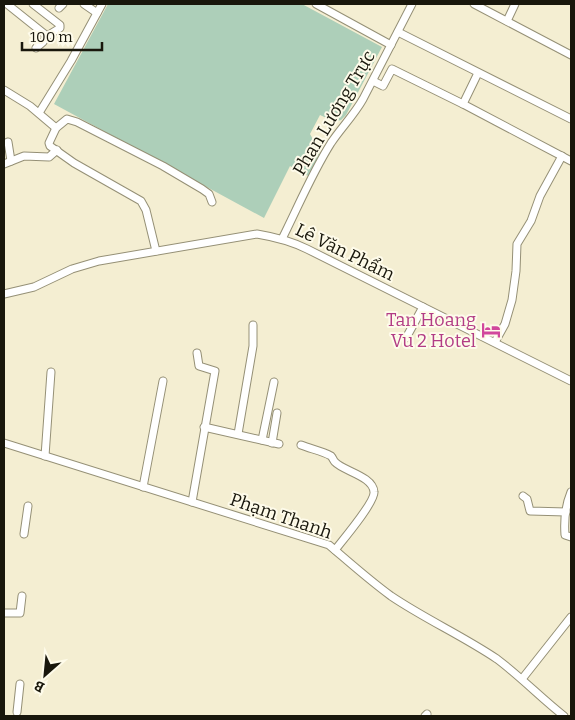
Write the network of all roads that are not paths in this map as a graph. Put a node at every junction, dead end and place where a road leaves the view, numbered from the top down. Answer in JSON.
{"nodes":[{"id":1,"x":7,"y":4,"type":"edge"},
{"id":2,"x":33,"y":4,"type":"edge"},
{"id":3,"x":84,"y":4,"type":"edge"},
{"id":4,"x":102,"y":4,"type":"edge"},
{"id":5,"x":316,"y":4,"type":"edge"},
{"id":6,"x":412,"y":4,"type":"edge"},
{"id":7,"x":474,"y":4,"type":"edge"},
{"id":8,"x":515,"y":4,"type":"edge"},
{"id":9,"x":97,"y":13,"type":"junction"},
{"id":10,"x":507,"y":21,"type":"junction"},
{"id":11,"x":398,"y":32,"type":"junction"},
{"id":12,"x":46,"y":36,"type":"junction"},
{"id":13,"x":391,"y":45,"type":"junction"},
{"id":14,"x":36,"y":48,"type":"dead end"},
{"id":15,"x":571,"y":54,"type":"edge"},
{"id":16,"x":478,"y":73,"type":"junction"},
{"id":17,"x":373,"y":81,"type":"junction"},
{"id":18,"x":4,"y":90,"type":"edge"},
{"id":19,"x":463,"y":104,"type":"junction"},
{"id":20,"x":39,"y":113,"type":"junction"},
{"id":21,"x":571,"y":119,"type":"edge"},
{"id":22,"x":56,"y":128,"type":"junction"},
{"id":23,"x":8,"y":142,"type":"dead end"},
{"id":24,"x":57,"y":150,"type":"junction"},
{"id":25,"x":562,"y":156,"type":"junction"},
{"id":26,"x":571,"y":161,"type":"edge"},
{"id":27,"x":7,"y":162,"type":"edge"},
{"id":28,"x":212,"y":202,"type":"dead end"},
{"id":29,"x":282,"y":239,"type":"junction"},
{"id":30,"x":156,"y":251,"type":"junction"},
{"id":31,"x":4,"y":294,"type":"edge"},
{"id":32,"x":422,"y":307,"type":"junction"},
{"id":33,"x":253,"y":326,"type":"dead end"},
{"id":34,"x":406,"y":338,"type":"dead end"},
{"id":35,"x":495,"y":342,"type":"junction"},
{"id":36,"x":196,"y":353,"type":"dead end"},
{"id":37,"x":51,"y":372,"type":"dead end"},
{"id":38,"x":571,"y":381,"type":"edge"},
{"id":39,"x":163,"y":382,"type":"dead end"},
{"id":40,"x":274,"y":382,"type":"dead end"},
{"id":41,"x":277,"y":413,"type":"dead end"},
{"id":42,"x":204,"y":427,"type":"junction"},
{"id":43,"x":238,"y":434,"type":"junction"},
{"id":44,"x":262,"y":440,"type":"junction"},
{"id":45,"x":4,"y":443,"type":"edge"},
{"id":46,"x":301,"y":445,"type":"dead end"},
{"id":47,"x":45,"y":456,"type":"junction"},
{"id":48,"x":142,"y":487,"type":"junction"},
{"id":49,"x":571,"y":492,"type":"edge"},
{"id":50,"x":523,"y":496,"type":"dead end"},
{"id":51,"x":192,"y":502,"type":"junction"},
{"id":52,"x":28,"y":506,"type":"dead end"},
{"id":53,"x":566,"y":512,"type":"junction"},
{"id":54,"x":24,"y":534,"type":"dead end"},
{"id":55,"x":571,"y":537,"type":"edge"},
{"id":56,"x":335,"y":550,"type":"junction"},
{"id":57,"x":22,"y":596,"type":"dead end"},
{"id":58,"x":4,"y":613,"type":"edge"},
{"id":59,"x":571,"y":617,"type":"edge"},
{"id":60,"x":522,"y":679,"type":"junction"},
{"id":61,"x":20,"y":684,"type":"dead end"},
{"id":62,"x":17,"y":712,"type":"dead end"},
{"id":63,"x":564,"y":716,"type":"edge"}],
"edges":[{"from":1,"to":12,"type":"street"},
{"from":2,"to":12,"type":"street"},
{"from":3,"to":9,"type":"street"},
{"from":4,"to":9,"type":"street"},
{"from":5,"to":13,"type":"street"},
{"from":6,"to":11,"type":"street","name":"Phan Lương Trực"},
{"from":7,"to":10,"type":"street"},
{"from":8,"to":10,"type":"street"},
{"from":9,"to":20,"type":"street"},
{"from":10,"to":15,"type":"street"},
{"from":11,"to":13,"type":"street","name":"Phan Lương Trực"},
{"from":11,"to":16,"type":"street"},
{"from":12,"to":14,"type":"street"},
{"from":13,"to":17,"type":"street","name":"Phan Lương Trực"},
{"from":16,"to":19,"type":"street"},
{"from":16,"to":21,"type":"street"},
{"from":17,"to":19,"type":"street"},
{"from":17,"to":29,"type":"street","name":"Phan Lương Trực"},
{"from":18,"to":20,"type":"street"},
{"from":19,"to":25,"type":"street"},
{"from":20,"to":22,"type":"street"},
{"from":22,"to":24,"type":"street"},
{"from":22,"to":28,"type":"street"},
{"from":23,"to":27,"type":"street"},
{"from":24,"to":27,"type":"street"},
{"from":24,"to":30,"type":"street"},
{"from":25,"to":26,"type":"street"},
{"from":25,"to":35,"type":"street"},
{"from":29,"to":30,"type":"street","name":"Lê Văn Phẩm"},
{"from":29,"to":32,"type":"street","name":"Lê Văn Phẩm"},
{"from":30,"to":31,"type":"street","name":"Lê Văn Phẩm"},
{"from":32,"to":34,"type":"street"},
{"from":32,"to":35,"type":"street","name":"Lê Văn Phẩm"},
{"from":33,"to":43,"type":"street"},
{"from":35,"to":38,"type":"street","name":"Lê Văn Phẩm"},
{"from":36,"to":42,"type":"street"},
{"from":37,"to":47,"type":"street"},
{"from":39,"to":48,"type":"street"},
{"from":40,"to":44,"type":"street"},
{"from":41,"to":44,"type":"street"},
{"from":42,"to":43,"type":"street"},
{"from":42,"to":51,"type":"street"},
{"from":43,"to":44,"type":"street"},
{"from":45,"to":47,"type":"street","name":"Phạm Thanh"},
{"from":46,"to":56,"type":"street"},
{"from":47,"to":48,"type":"street","name":"Phạm Thanh"},
{"from":48,"to":51,"type":"street","name":"Phạm Thanh"},
{"from":49,"to":53,"type":"street"},
{"from":50,"to":53,"type":"street"},
{"from":51,"to":56,"type":"street","name":"Phạm Thanh"},
{"from":52,"to":54,"type":"street"},
{"from":53,"to":55,"type":"street"},
{"from":56,"to":60,"type":"street","name":"Phạm Thanh"},
{"from":57,"to":58,"type":"street"},
{"from":59,"to":60,"type":"street"},
{"from":60,"to":63,"type":"street","name":"Phạm Thanh"},
{"from":61,"to":62,"type":"street"}]}
